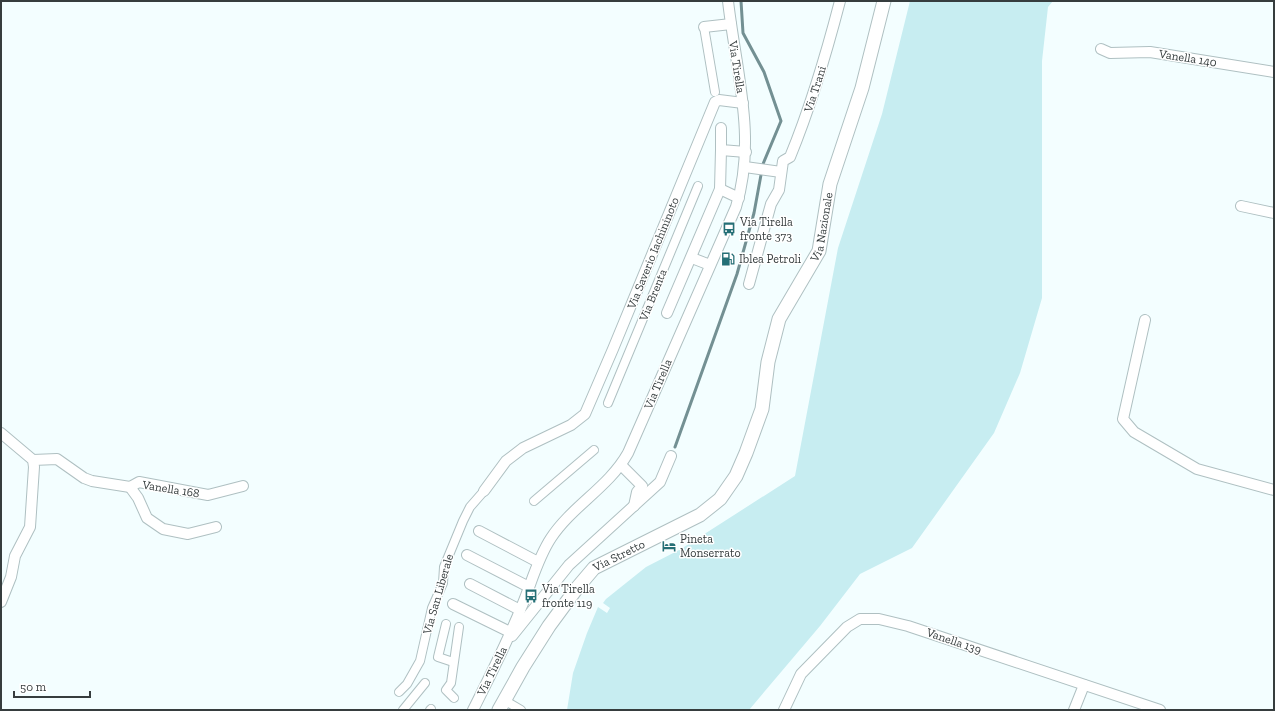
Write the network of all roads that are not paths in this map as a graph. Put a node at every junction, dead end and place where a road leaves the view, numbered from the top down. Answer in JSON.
{"nodes":[{"id":1,"x":728,"y":1,"type":"edge"},
{"id":2,"x":840,"y":1,"type":"edge"},
{"id":3,"x":884,"y":1,"type":"edge"},
{"id":4,"x":731,"y":24,"type":"junction"},
{"id":5,"x":704,"y":27,"type":"joint"},
{"id":6,"x":1101,"y":49,"type":"dead end"},
{"id":7,"x":1274,"y":72,"type":"edge"},
{"id":8,"x":715,"y":92,"type":"dead end"},
{"id":9,"x":743,"y":103,"type":"junction"},
{"id":10,"x":721,"y":128,"type":"dead end"},
{"id":11,"x":721,"y":150,"type":"junction"},
{"id":12,"x":746,"y":152,"type":"junction"},
{"id":13,"x":750,"y":167,"type":"junction"},
{"id":14,"x":781,"y":172,"type":"junction"},
{"id":15,"x":698,"y":186,"type":"dead end"},
{"id":16,"x":720,"y":189,"type":"junction"},
{"id":17,"x":739,"y":198,"type":"junction"},
{"id":18,"x":1241,"y":206,"type":"dead end"},
{"id":19,"x":1274,"y":213,"type":"edge"},
{"id":20,"x":692,"y":258,"type":"junction"},
{"id":21,"x":710,"y":266,"type":"junction"},
{"id":22,"x":749,"y":284,"type":"dead end"},
{"id":23,"x":667,"y":313,"type":"dead end"},
{"id":24,"x":1145,"y":320,"type":"dead end"},
{"id":25,"x":608,"y":403,"type":"dead end"},
{"id":26,"x":571,"y":425,"type":"joint"},
{"id":27,"x":1,"y":433,"type":"edge"},
{"id":28,"x":594,"y":450,"type":"dead end"},
{"id":29,"x":671,"y":456,"type":"dead end"},
{"id":30,"x":33,"y":460,"type":"junction"},
{"id":31,"x":621,"y":465,"type":"junction"},
{"id":32,"x":243,"y":486,"type":"dead end"},
{"id":33,"x":130,"y":487,"type":"junction"},
{"id":34,"x":1274,"y":490,"type":"edge"},
{"id":35,"x":484,"y":492,"type":"joint"},
{"id":36,"x":534,"y":501,"type":"dead end"},
{"id":37,"x":634,"y":506,"type":"junction"},
{"id":38,"x":711,"y":508,"type":"joint"},
{"id":39,"x":216,"y":528,"type":"dead end"},
{"id":40,"x":479,"y":531,"type":"dead end"},
{"id":41,"x":467,"y":555,"type":"dead end"},
{"id":42,"x":538,"y":562,"type":"junction"},
{"id":43,"x":470,"y":584,"type":"dead end"},
{"id":44,"x":529,"y":587,"type":"junction"},
{"id":45,"x":1,"y":602,"type":"edge"},
{"id":46,"x":453,"y":604,"type":"dead end"},
{"id":47,"x":520,"y":610,"type":"junction"},
{"id":48,"x":446,"y":624,"type":"dead end"},
{"id":49,"x":459,"y":627,"type":"dead end"},
{"id":50,"x":508,"y":637,"type":"junction"},
{"id":51,"x":453,"y":662,"type":"junction"},
{"id":52,"x":425,"y":683,"type":"dead end"},
{"id":53,"x":1084,"y":686,"type":"junction"},
{"id":54,"x":399,"y":692,"type":"dead end"},
{"id":55,"x":454,"y":698,"type":"dead end"},
{"id":56,"x":501,"y":705,"type":"edge"},
{"id":57,"x":403,"y":710,"type":"edge"},
{"id":58,"x":473,"y":710,"type":"edge"},
{"id":59,"x":521,"y":710,"type":"edge"},
{"id":60,"x":784,"y":710,"type":"edge"},
{"id":61,"x":1074,"y":710,"type":"edge"},
{"id":62,"x":1160,"y":710,"type":"edge"}],
"edges":[{"from":1,"to":4,"type":"street","name":"Via Tirella"},
{"from":2,"to":14,"type":"street","name":"Via Trani"},
{"from":3,"to":38,"type":"street","name":"Via Nazionale"},
{"from":4,"to":5,"type":"street"},
{"from":4,"to":9,"type":"street","name":"Via Tirella"},
{"from":5,"to":8,"type":"street"},
{"from":6,"to":7,"type":"street","name":"Vanella 140"},
{"from":9,"to":12,"type":"street","name":"Via Tirella"},
{"from":9,"to":26,"type":"street","name":"Via Saverio Iachininoto"},
{"from":10,"to":11,"type":"street"},
{"from":11,"to":12,"type":"street"},
{"from":11,"to":16,"type":"street"},
{"from":12,"to":13,"type":"street","name":"Via Tirella"},
{"from":13,"to":14,"type":"street"},
{"from":13,"to":17,"type":"street","name":"Via Tirella"},
{"from":14,"to":22,"type":"street"},
{"from":15,"to":25,"type":"street","name":"Via Brenta"},
{"from":16,"to":17,"type":"street"},
{"from":16,"to":20,"type":"street"},
{"from":17,"to":21,"type":"street","name":"Via Tirella"},
{"from":18,"to":19,"type":"street"},
{"from":20,"to":21,"type":"street"},
{"from":20,"to":23,"type":"street"},
{"from":21,"to":31,"type":"street","name":"Via Tirella"},
{"from":24,"to":34,"type":"street"},
{"from":26,"to":35,"type":"street","name":"Via San Liberale"},
{"from":27,"to":30,"type":"street"},
{"from":28,"to":36,"type":"street"},
{"from":29,"to":37,"type":"street"},
{"from":30,"to":33,"type":"street","name":"Vanella 168"},
{"from":30,"to":45,"type":"street"},
{"from":31,"to":37,"type":"street"},
{"from":31,"to":42,"type":"street","name":"Via Tirella"},
{"from":32,"to":33,"type":"street","name":"Vanella 168"},
{"from":33,"to":39,"type":"street"},
{"from":35,"to":54,"type":"street","name":"Via San Liberale"},
{"from":37,"to":50,"type":"street"},
{"from":38,"to":56,"type":"street","name":"Via Stretto"},
{"from":40,"to":42,"type":"street"},
{"from":41,"to":44,"type":"street"},
{"from":42,"to":44,"type":"street","name":"Via Tirella"},
{"from":43,"to":47,"type":"street"},
{"from":44,"to":47,"type":"street","name":"Via Tirella"},
{"from":46,"to":50,"type":"street"},
{"from":47,"to":50,"type":"street","name":"Via Tirella"},
{"from":48,"to":51,"type":"street"},
{"from":49,"to":51,"type":"street"},
{"from":50,"to":58,"type":"street","name":"Via Tirella"},
{"from":51,"to":55,"type":"street"},
{"from":52,"to":57,"type":"street"},
{"from":53,"to":60,"type":"street","name":"Vanella 139"},
{"from":53,"to":61,"type":"street"},
{"from":53,"to":62,"type":"street","name":"Vanella 139"},
{"from":56,"to":59,"type":"street"}]}
